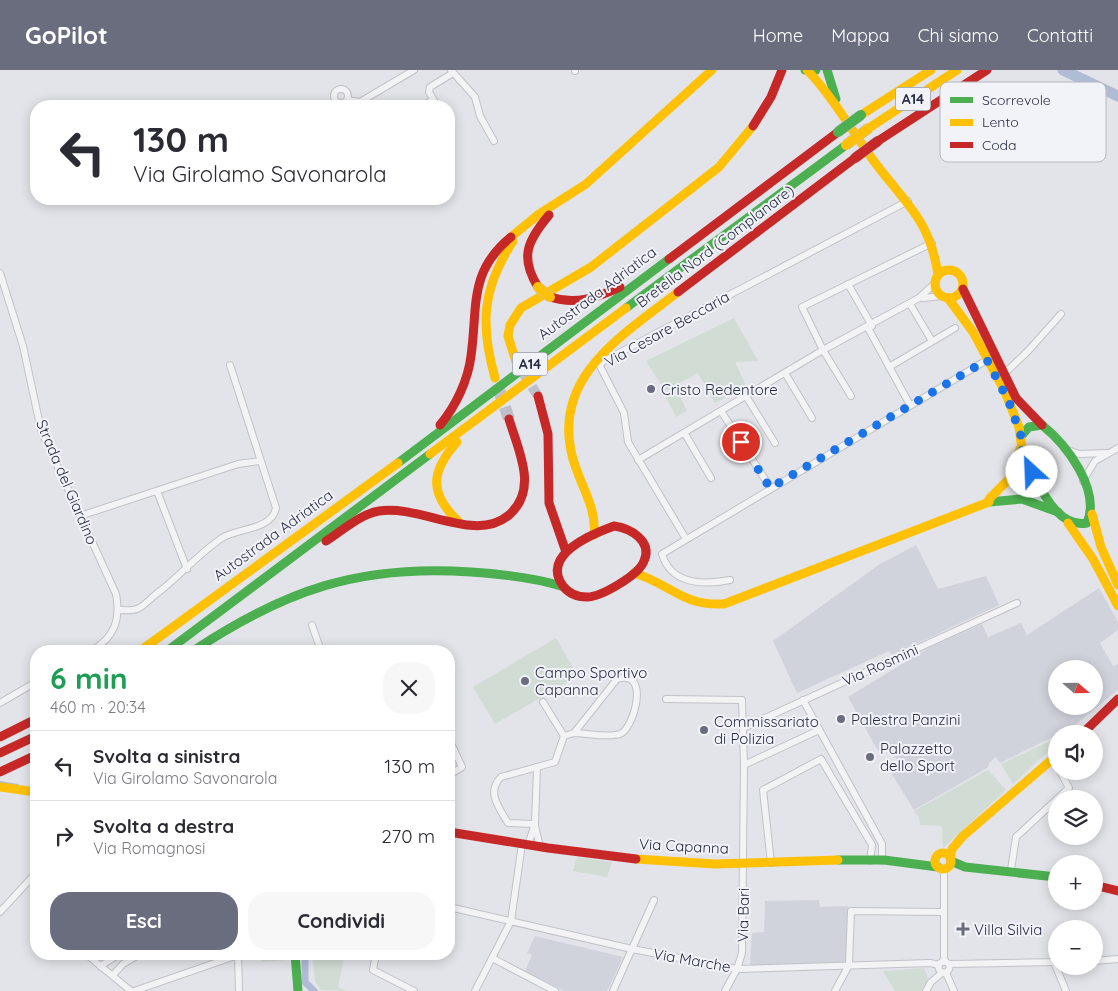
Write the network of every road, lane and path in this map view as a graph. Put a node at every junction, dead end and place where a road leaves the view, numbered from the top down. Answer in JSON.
{"nodes":[{"id":1,"x":414,"y":70,"type":"edge"},
{"id":2,"x":712,"y":70,"type":"edge"},
{"id":3,"x":793,"y":70,"type":"edge"},
{"id":4,"x":806,"y":70,"type":"edge"},
{"id":5,"x":816,"y":70,"type":"edge"},
{"id":6,"x":827,"y":70,"type":"edge"},
{"id":7,"x":931,"y":70,"type":"edge"},
{"id":8,"x":957,"y":70,"type":"edge"},
{"id":9,"x":452,"y":71,"type":"edge"},
{"id":10,"x":983,"y":72,"type":"edge"},
{"id":11,"x":781,"y":75,"type":"edge"},
{"id":12,"x":968,"y":82,"type":"edge"},
{"id":13,"x":363,"y":100,"type":"edge"},
{"id":14,"x":433,"y":100,"type":"edge"},
{"id":15,"x":940,"y":100,"type":"edge"},
{"id":16,"x":839,"y":106,"type":"junction"},
{"id":17,"x":494,"y":140,"type":"dead end"},
{"id":18,"x":908,"y":201,"type":"junction"},
{"id":19,"x":560,"y":202,"type":"junction"},
{"id":20,"x":522,"y":229,"type":"junction"},
{"id":21,"x":934,"y":248,"type":"junction"},
{"id":22,"x":951,"y":270,"type":"junction"},
{"id":23,"x":0,"y":273,"type":"edge"},
{"id":24,"x":643,"y":276,"type":"junction"},
{"id":25,"x":937,"y":279,"type":"junction"},
{"id":26,"x":848,"y":284,"type":"junction"},
{"id":27,"x":963,"y":289,"type":"junction"},
{"id":28,"x":945,"y":297,"type":"junction"},
{"id":29,"x":919,"y":298,"type":"junction"},
{"id":30,"x":910,"y":304,"type":"junction"},
{"id":31,"x":1061,"y":314,"type":"dead end"},
{"id":32,"x":870,"y":327,"type":"junction"},
{"id":33,"x":955,"y":328,"type":"dead end"},
{"id":34,"x":932,"y":341,"type":"junction"},
{"id":35,"x":823,"y":350,"type":"junction"},
{"id":36,"x":987,"y":360,"type":"junction"},
{"id":37,"x":516,"y":362,"type":"dead end"},
{"id":38,"x":230,"y":365,"type":"dead end"},
{"id":39,"x":889,"y":367,"type":"junction"},
{"id":40,"x":785,"y":373,"type":"junction"},
{"id":41,"x":1004,"y":374,"type":"junction"},
{"id":42,"x":495,"y":378,"type":"tunnel mouth"},
{"id":43,"x":538,"y":396,"type":"tunnel mouth"},
{"id":44,"x":746,"y":396,"type":"junction"},
{"id":45,"x":851,"y":396,"type":"dead end"},
{"id":46,"x":910,"y":405,"type":"junction"},
{"id":47,"x":492,"y":407,"type":"junction"},
{"id":48,"x":721,"y":411,"type":"junction"},
{"id":49,"x":812,"y":418,"type":"dead end"},
{"id":50,"x":509,"y":419,"type":"tunnel mouth"},
{"id":51,"x":1042,"y":425,"type":"junction"},
{"id":52,"x":685,"y":434,"type":"junction"},
{"id":53,"x":1021,"y":436,"type":"junction"},
{"id":54,"x":775,"y":443,"type":"dead end"},
{"id":55,"x":1020,"y":448,"type":"junction"},
{"id":56,"x":1065,"y":448,"type":"junction"},
{"id":57,"x":1118,"y":448,"type":"edge"},
{"id":58,"x":416,"y":449,"type":"junction"},
{"id":59,"x":1108,"y":453,"type":"junction"},
{"id":60,"x":638,"y":460,"type":"junction"},
{"id":61,"x":260,"y":461,"type":"junction"},
{"id":62,"x":711,"y":478,"type":"dead end"},
{"id":63,"x":1083,"y":481,"type":"junction"},
{"id":64,"x":770,"y":488,"type":"junction"},
{"id":65,"x":157,"y":491,"type":"junction"},
{"id":66,"x":984,"y":502,"type":"junction"},
{"id":67,"x":592,"y":507,"type":"junction"},
{"id":68,"x":1058,"y":512,"type":"junction"},
{"id":69,"x":1092,"y":514,"type":"junction"},
{"id":70,"x":80,"y":516,"type":"junction"},
{"id":71,"x":1068,"y":522,"type":"junction"},
{"id":72,"x":460,"y":524,"type":"junction"},
{"id":73,"x":614,"y":526,"type":"junction"},
{"id":74,"x":560,"y":533,"type":"junction"},
{"id":75,"x":594,"y":534,"type":"junction"},
{"id":76,"x":686,"y":539,"type":"junction"},
{"id":77,"x":578,"y":543,"type":"junction"},
{"id":78,"x":566,"y":552,"type":"junction"},
{"id":79,"x":645,"y":560,"type":"junction"},
{"id":80,"x":559,"y":566,"type":"junction"},
{"id":81,"x":279,"y":568,"type":"junction"},
{"id":82,"x":187,"y":569,"type":"junction"},
{"id":83,"x":634,"y":573,"type":"junction"},
{"id":84,"x":537,"y":578,"type":"junction"},
{"id":85,"x":730,"y":580,"type":"dead end"},
{"id":86,"x":655,"y":581,"type":"junction"},
{"id":87,"x":1118,"y":585,"type":"edge"},
{"id":88,"x":561,"y":586,"type":"junction"},
{"id":89,"x":1016,"y":603,"type":"dead end"},
{"id":90,"x":1118,"y":606,"type":"edge"},
{"id":91,"x":118,"y":610,"type":"junction"},
{"id":92,"x":312,"y":625,"type":"dead end"},
{"id":93,"x":98,"y":645,"type":"edge"},
{"id":94,"x":148,"y":645,"type":"edge"},
{"id":95,"x":175,"y":645,"type":"edge"},
{"id":96,"x":202,"y":645,"type":"edge"},
{"id":97,"x":319,"y":645,"type":"edge"},
{"id":98,"x":30,"y":686,"type":"edge"},
{"id":99,"x":666,"y":699,"type":"dead end"},
{"id":100,"x":1118,"y":699,"type":"edge"},
{"id":101,"x":803,"y":700,"type":"junction"},
{"id":102,"x":542,"y":702,"type":"dead end"},
{"id":103,"x":0,"y":703,"type":"edge"},
{"id":104,"x":30,"y":722,"type":"edge"},
{"id":105,"x":1091,"y":725,"type":"edge"},
{"id":106,"x":743,"y":728,"type":"junction"},
{"id":107,"x":819,"y":730,"type":"junction"},
{"id":108,"x":574,"y":732,"type":"junction"},
{"id":109,"x":564,"y":736,"type":"junction"},
{"id":110,"x":0,"y":737,"type":"edge"},
{"id":111,"x":30,"y":739,"type":"edge"},
{"id":112,"x":455,"y":752,"type":"edge"},
{"id":113,"x":0,"y":753,"type":"edge"},
{"id":114,"x":30,"y":758,"type":"edge"},
{"id":115,"x":1048,"y":763,"type":"edge"},
{"id":116,"x":744,"y":765,"type":"junction"},
{"id":117,"x":537,"y":767,"type":"junction"},
{"id":118,"x":455,"y":771,"type":"edge"},
{"id":119,"x":0,"y":772,"type":"edge"},
{"id":120,"x":0,"y":787,"type":"edge"},
{"id":121,"x":30,"y":791,"type":"edge"},
{"id":122,"x":1048,"y":807,"type":"edge"},
{"id":123,"x":535,"y":824,"type":"junction"},
{"id":124,"x":455,"y":833,"type":"edge"},
{"id":125,"x":525,"y":845,"type":"junction"},
{"id":126,"x":540,"y":847,"type":"junction"},
{"id":127,"x":870,"y":861,"type":"junction"},
{"id":128,"x":882,"y":861,"type":"junction"},
{"id":129,"x":943,"y":861,"type":"junction"},
{"id":130,"x":772,"y":863,"type":"junction"},
{"id":131,"x":744,"y":864,"type":"junction"},
{"id":132,"x":1011,"y":870,"type":"junction"},
{"id":133,"x":1048,"y":875,"type":"edge"},
{"id":134,"x":30,"y":880,"type":"edge"},
{"id":135,"x":1103,"y":887,"type":"edge"},
{"id":136,"x":1118,"y":891,"type":"edge"},
{"id":137,"x":654,"y":900,"type":"dead end"},
{"id":138,"x":455,"y":908,"type":"edge"},
{"id":139,"x":0,"y":912,"type":"edge"},
{"id":140,"x":944,"y":912,"type":"junction"},
{"id":141,"x":511,"y":921,"type":"junction"},
{"id":142,"x":632,"y":949,"type":"junction"},
{"id":143,"x":492,"y":958,"type":"junction"},
{"id":144,"x":1118,"y":959,"type":"edge"},
{"id":145,"x":93,"y":960,"type":"edge"},
{"id":146,"x":110,"y":960,"type":"edge"},
{"id":147,"x":129,"y":960,"type":"edge"},
{"id":148,"x":221,"y":960,"type":"edge"},
{"id":149,"x":238,"y":960,"type":"edge"},
{"id":150,"x":296,"y":960,"type":"edge"},
{"id":151,"x":375,"y":960,"type":"edge"},
{"id":152,"x":1103,"y":960,"type":"edge"},
{"id":153,"x":1048,"y":962,"type":"edge"},
{"id":154,"x":944,"y":964,"type":"junction"},
{"id":155,"x":849,"y":965,"type":"junction"},
{"id":156,"x":100,"y":966,"type":"junction"},
{"id":157,"x":737,"y":969,"type":"junction"},
{"id":158,"x":944,"y":973,"type":"junction"},
{"id":159,"x":113,"y":975,"type":"junction"},
{"id":160,"x":1060,"y":975,"type":"edge"},
{"id":161,"x":133,"y":991,"type":"edge"},
{"id":162,"x":239,"y":991,"type":"edge"},
{"id":163,"x":298,"y":991,"type":"edge"},
{"id":164,"x":414,"y":991,"type":"edge"},
{"id":165,"x":475,"y":991,"type":"edge"},
{"id":166,"x":555,"y":991,"type":"edge"},
{"id":167,"x":613,"y":991,"type":"edge"},
{"id":168,"x":724,"y":991,"type":"edge"},
{"id":169,"x":835,"y":991,"type":"edge"},
{"id":170,"x":926,"y":991,"type":"edge"},
{"id":171,"x":954,"y":991,"type":"edge"},
{"id":172,"x":1066,"y":991,"type":"edge"}],
"edges":[{"from":1,"to":13,"type":"street"},
{"from":2,"to":19,"type":"main road"},
{"from":3,"to":11,"type":"main road"},
{"from":4,"to":5,"type":"main road"},
{"from":4,"to":16,"type":"main road"},
{"from":6,"to":16,"type":"main road"},
{"from":7,"to":24,"type":"main road","name":"Autostrada Adriatica","number":"A14","bridge":true},
{"from":8,"to":47,"type":"main road","name":"Autostrada Adriatica","number":"A14","bridge":true},
{"from":9,"to":14,"type":"street"},
{"from":9,"to":17,"type":"street"},
{"from":10,"to":12,"type":"main road","name":"Bretella Nord (Complanare)","bridge":true},
{"from":11,"to":37,"type":"main road"},
{"from":15,"to":67,"type":"main road","name":"Bretella Nord (Complanare)","bridge":true},
{"from":16,"to":18,"type":"main road"},
{"from":18,"to":21,"type":"main road"},
{"from":18,"to":60,"type":"street","name":"Via Cesare Beccaria"},
{"from":19,"to":20,"type":"main road"},
{"from":19,"to":24,"type":"main road","bridge":true},
{"from":20,"to":42,"type":"main road"},
{"from":20,"to":58,"type":"main road"},
{"from":21,"to":22,"type":"main road"},
{"from":21,"to":25,"type":"main road"},
{"from":21,"to":26,"type":"street"},
{"from":22,"to":25,"type":"main road"},
{"from":22,"to":27,"type":"main road"},
{"from":23,"to":70,"type":"street","name":"Strada del Giardino"},
{"from":24,"to":58,"type":"main road","name":"Autostrada Adriatica","number":"A14"},
{"from":25,"to":28,"type":"main road"},
{"from":25,"to":29,"type":"street"},
{"from":26,"to":32,"type":"street"},
{"from":26,"to":35,"type":"street"},
{"from":27,"to":28,"type":"main road"},
{"from":27,"to":41,"type":"main road"},
{"from":28,"to":29,"type":"street"},
{"from":28,"to":36,"type":"main road"},
{"from":29,"to":30,"type":"street"},
{"from":30,"to":32,"type":"street"},
{"from":30,"to":34,"type":"street"},
{"from":31,"to":41,"type":"street"},
{"from":32,"to":35,"type":"street"},
{"from":32,"to":39,"type":"street"},
{"from":33,"to":34,"type":"street"},
{"from":34,"to":39,"type":"street"},
{"from":35,"to":40,"type":"street"},
{"from":35,"to":45,"type":"street"},
{"from":36,"to":46,"type":"street"},
{"from":36,"to":53,"type":"main road"},
{"from":38,"to":61,"type":"street"},
{"from":39,"to":46,"type":"street"},
{"from":40,"to":44,"type":"street"},
{"from":40,"to":49,"type":"street"},
{"from":41,"to":51,"type":"main road"},
{"from":43,"to":74,"type":"main road"},
{"from":44,"to":48,"type":"street"},
{"from":44,"to":54,"type":"street"},
{"from":46,"to":64,"type":"street"},
{"from":47,"to":72,"type":"main road"},
{"from":47,"to":81,"type":"main road","name":"Autostrada Adriatica","number":"A14"},
{"from":48,"to":52,"type":"street"},
{"from":48,"to":64,"type":"street"},
{"from":50,"to":72,"type":"main road"},
{"from":51,"to":53,"type":"main road"},
{"from":51,"to":56,"type":"main road"},
{"from":52,"to":60,"type":"street"},
{"from":52,"to":62,"type":"street"},
{"from":53,"to":55,"type":"main road"},
{"from":55,"to":66,"type":"main road"},
{"from":55,"to":68,"type":"main road"},
{"from":56,"to":59,"type":"street"},
{"from":56,"to":63,"type":"main road"},
{"from":57,"to":59,"type":"street"},
{"from":58,"to":94,"type":"main road","name":"Autostrada Adriatica","number":"A14"},
{"from":59,"to":63,"type":"street"},
{"from":60,"to":76,"type":"street","name":"Via Cesare Beccaria"},
{"from":61,"to":65,"type":"street"},
{"from":61,"to":82,"type":"street"},
{"from":63,"to":69,"type":"main road"},
{"from":64,"to":76,"type":"street"},
{"from":65,"to":70,"type":"street"},
{"from":65,"to":82,"type":"street"},
{"from":66,"to":68,"type":"main road"},
{"from":66,"to":86,"type":"main road"},
{"from":67,"to":73,"type":"main road","name":"Bretella Nord (Complanare)"},
{"from":67,"to":75,"type":"main road","name":"Bretella Nord (Complanare)"},
{"from":68,"to":71,"type":"main road"},
{"from":69,"to":71,"type":"main road"},
{"from":69,"to":87,"type":"main road"},
{"from":70,"to":91,"type":"street","name":"Strada del Giardino"},
{"from":71,"to":90,"type":"main road"},
{"from":72,"to":81,"type":"main road"},
{"from":73,"to":75,"type":"main road"},
{"from":73,"to":79,"type":"main road"},
{"from":74,"to":77,"type":"main road"},
{"from":74,"to":78,"type":"main road"},
{"from":75,"to":77,"type":"main road"},
{"from":76,"to":85,"type":"street"},
{"from":77,"to":78,"type":"main road"},
{"from":78,"to":80,"type":"main road"},
{"from":79,"to":83,"type":"main road"},
{"from":79,"to":86,"type":"main road"},
{"from":80,"to":84,"type":"main road"},
{"from":80,"to":88,"type":"main road"},
{"from":81,"to":95,"type":"main road","name":"Autostrada Adriatica","number":"A14"},
{"from":82,"to":91,"type":"street"},
{"from":83,"to":86,"type":"main road"},
{"from":83,"to":88,"type":"main road"},
{"from":84,"to":88,"type":"main road"},
{"from":84,"to":96,"type":"main road"},
{"from":89,"to":101,"type":"street","name":"Via Rosmini"},
{"from":91,"to":93,"type":"street","name":"Strada del Giardino"},
{"from":92,"to":97,"type":"street"},
{"from":98,"to":103,"type":"street"},
{"from":99,"to":106,"type":"street"},
{"from":100,"to":105,"type":"main road"},
{"from":101,"to":106,"type":"street","name":"Via Rosmini"},
{"from":101,"to":107,"type":"street"},
{"from":102,"to":109,"type":"street"},
{"from":104,"to":110,"type":"main road"},
{"from":106,"to":116,"type":"street"},
{"from":107,"to":116,"type":"street"},
{"from":107,"to":128,"type":"street"},
{"from":108,"to":108,"type":"street"},
{"from":108,"to":109,"type":"street"},
{"from":109,"to":117,"type":"street"},
{"from":111,"to":113,"type":"main road"},
{"from":112,"to":118,"type":"street"},
{"from":114,"to":119,"type":"main road"},
{"from":115,"to":129,"type":"main road","name":"Via Capanna"},
{"from":116,"to":131,"type":"street"},
{"from":117,"to":123,"type":"street"},
{"from":117,"to":123,"type":"street"},
{"from":120,"to":121,"type":"main road"},
{"from":122,"to":132,"type":"street"},
{"from":123,"to":125,"type":"street"},
{"from":123,"to":126,"type":"street"},
{"from":124,"to":125,"type":"main road","name":"Via Capanna"},
{"from":125,"to":126,"type":"main road","name":"Via Capanna"},
{"from":125,"to":141,"type":"street"},
{"from":126,"to":131,"type":"main road","name":"Via Capanna"},
{"from":127,"to":128,"type":"main road","name":"Via Capanna"},
{"from":127,"to":130,"type":"main road","name":"Via Capanna"},
{"from":127,"to":130,"type":"street"},
{"from":128,"to":129,"type":"main road","name":"Via Capanna"},
{"from":129,"to":132,"type":"main road"},
{"from":129,"to":140,"type":"street"},
{"from":130,"to":131,"type":"main road","name":"Via Capanna"},
{"from":131,"to":157,"type":"street","name":"Via Bari"},
{"from":132,"to":133,"type":"main road"},
{"from":134,"to":139,"type":"street"},
{"from":135,"to":136,"type":"main road"},
{"from":137,"to":142,"type":"street"},
{"from":138,"to":141,"type":"street","name":"Via Marche"},
{"from":140,"to":154,"type":"street"},
{"from":140,"to":155,"type":"street"},
{"from":141,"to":142,"type":"street","name":"Via Marche"},
{"from":141,"to":143,"type":"street"},
{"from":142,"to":157,"type":"street","name":"Via Marche"},
{"from":142,"to":167,"type":"street"},
{"from":143,"to":165,"type":"street"},
{"from":143,"to":166,"type":"street"},
{"from":144,"to":152,"type":"street"},
{"from":145,"to":156,"type":"street"},
{"from":146,"to":156,"type":"street"},
{"from":147,"to":159,"type":"street"},
{"from":148,"to":161,"type":"street"},
{"from":149,"to":162,"type":"street"},
{"from":150,"to":163,"type":"main road"},
{"from":151,"to":164,"type":"street"},
{"from":153,"to":154,"type":"street","name":"Via Marche"},
{"from":154,"to":155,"type":"street","name":"Via Marche"},
{"from":154,"to":158,"type":"street"},
{"from":154,"to":158,"type":"street"},
{"from":155,"to":157,"type":"street","name":"Via Marche"},
{"from":155,"to":169,"type":"street"},
{"from":156,"to":159,"type":"street"},
{"from":157,"to":168,"type":"street","name":"Via Bari"},
{"from":158,"to":170,"type":"street"},
{"from":158,"to":171,"type":"street"},
{"from":159,"to":161,"type":"street"},
{"from":160,"to":172,"type":"street"}]}
